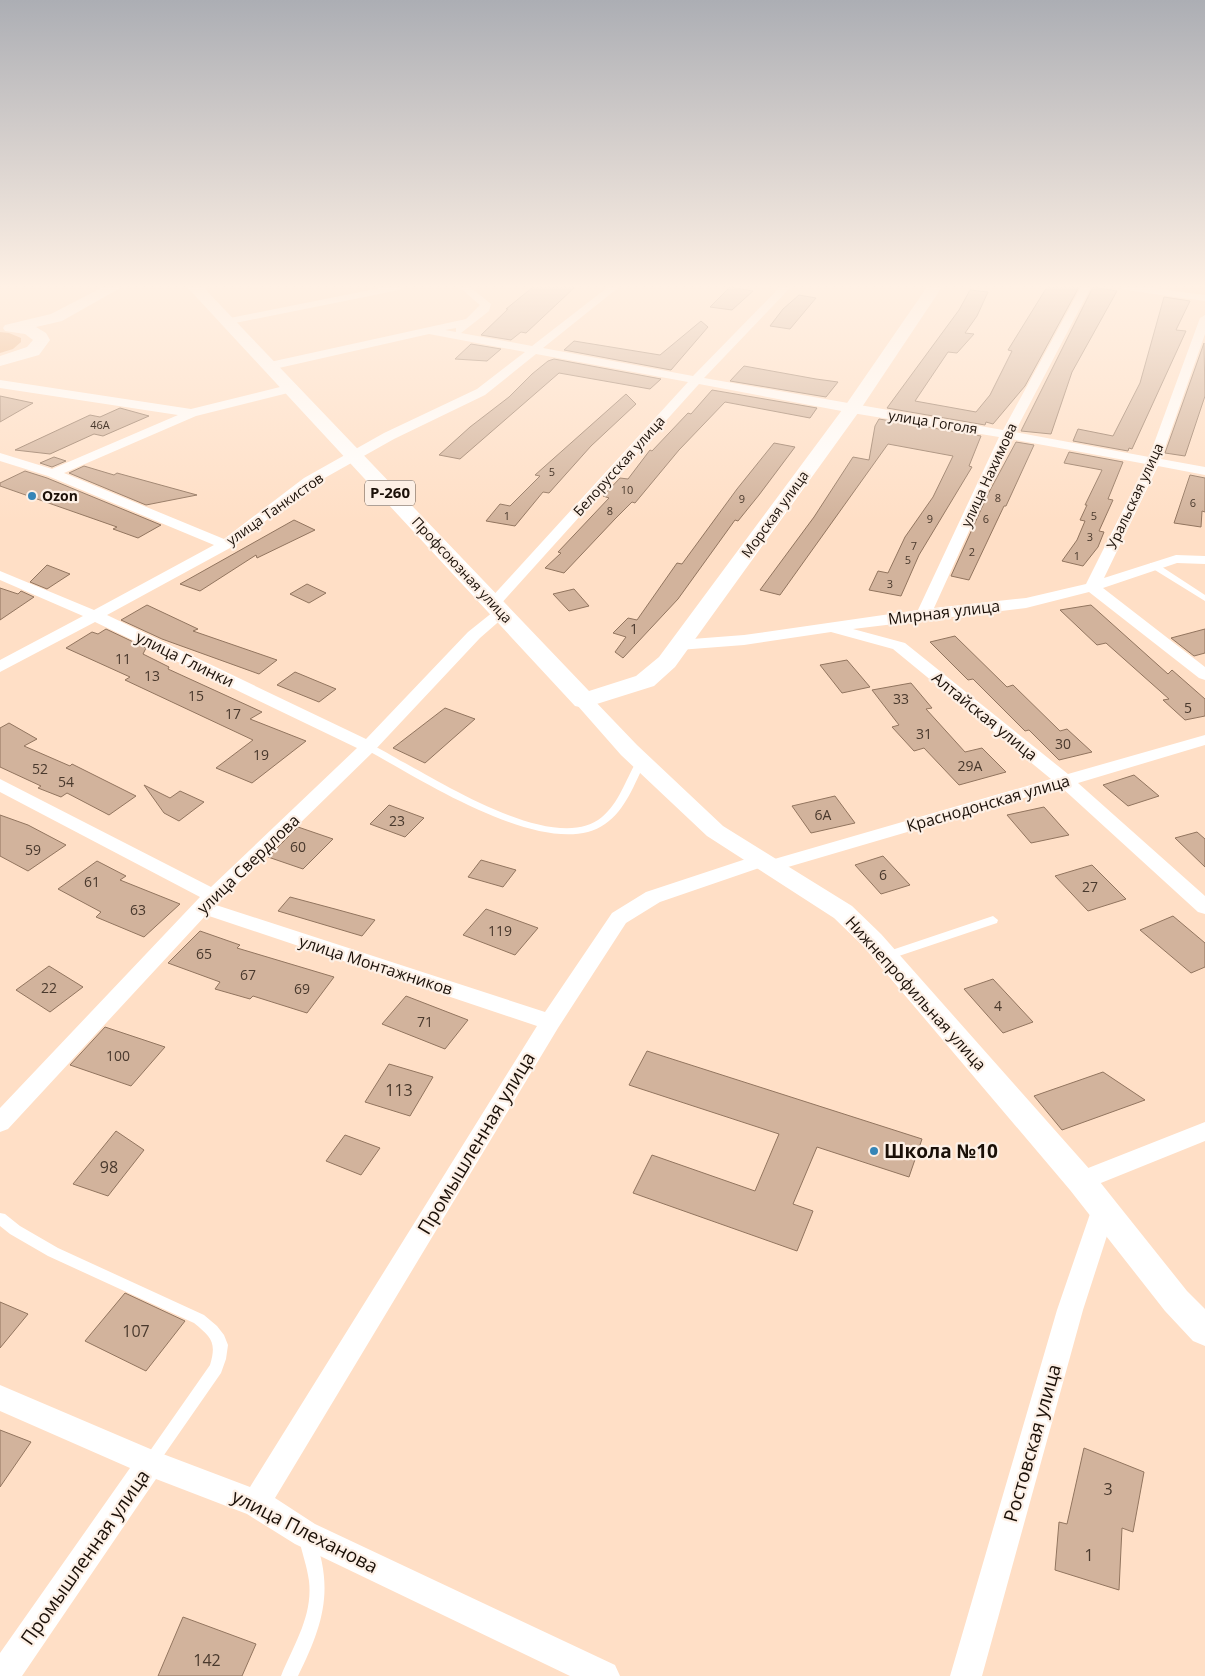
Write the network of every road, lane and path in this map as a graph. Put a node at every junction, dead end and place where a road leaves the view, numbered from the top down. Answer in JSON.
{"nodes":[{"id":1,"x":273,"y":365,"type":"edge"},
{"id":2,"x":514,"y":365,"type":"edge"},
{"id":3,"x":619,"y":365,"type":"edge"},
{"id":4,"x":710,"y":365,"type":"edge"},
{"id":5,"x":881,"y":365,"type":"edge"},
{"id":6,"x":1044,"y":365,"type":"edge"},
{"id":7,"x":1188,"y":365,"type":"edge"},
{"id":8,"x":270,"y":366,"type":"joint"},
{"id":9,"x":697,"y":379,"type":"junction"},
{"id":10,"x":0,"y":384,"type":"edge"},
{"id":11,"x":292,"y":388,"type":"junction"},
{"id":12,"x":852,"y":409,"type":"junction"},
{"id":13,"x":192,"y":413,"type":"junction"},
{"id":14,"x":1008,"y":434,"type":"junction"},
{"id":15,"x":356,"y":456,"type":"junction"},
{"id":16,"x":0,"y":457,"type":"edge"},
{"id":17,"x":1154,"y":462,"type":"junction"},
{"id":18,"x":1205,"y":470,"type":"edge"},
{"id":19,"x":53,"y":473,"type":"junction"},
{"id":20,"x":224,"y":545,"type":"junction"},
{"id":21,"x":1205,"y":560,"type":"edge"},
{"id":22,"x":1153,"y":566,"type":"junction"},
{"id":23,"x":0,"y":575,"type":"edge"},
{"id":24,"x":1092,"y":587,"type":"junction"},
{"id":25,"x":1205,"y":600,"type":"edge"},
{"id":26,"x":498,"y":607,"type":"junction"},
{"id":27,"x":919,"y":614,"type":"junction"},
{"id":28,"x":94,"y":615,"type":"junction"},
{"id":29,"x":832,"y":628,"type":"junction"},
{"id":30,"x":679,"y":645,"type":"junction"},
{"id":31,"x":899,"y":646,"type":"junction"},
{"id":32,"x":0,"y":667,"type":"edge"},
{"id":33,"x":1205,"y":675,"type":"edge"},
{"id":34,"x":584,"y":701,"type":"junction"},
{"id":35,"x":1205,"y":740,"type":"edge"},
{"id":36,"x":368,"y":747,"type":"junction"},
{"id":37,"x":641,"y":761,"type":"junction"},
{"id":38,"x":1065,"y":781,"type":"junction"},
{"id":39,"x":0,"y":785,"type":"edge"},
{"id":40,"x":766,"y":863,"type":"junction"},
{"id":41,"x":208,"y":902,"type":"junction"},
{"id":42,"x":1205,"y":907,"type":"edge"},
{"id":43,"x":993,"y":920,"type":"dead end"},
{"id":44,"x":887,"y":956,"type":"junction"},
{"id":45,"x":550,"y":1022,"type":"junction"},
{"id":46,"x":0,"y":1123,"type":"edge"},
{"id":47,"x":1205,"y":1131,"type":"edge"},
{"id":48,"x":1081,"y":1181,"type":"junction"},
{"id":49,"x":1103,"y":1212,"type":"junction"},
{"id":50,"x":0,"y":1218,"type":"edge"},
{"id":51,"x":1205,"y":1331,"type":"edge"},
{"id":52,"x":0,"y":1398,"type":"edge"},
{"id":53,"x":150,"y":1463,"type":"junction"},
{"id":54,"x":256,"y":1503,"type":"junction"},
{"id":55,"x":306,"y":1534,"type":"junction"},
{"id":56,"x":3,"y":1676,"type":"edge"},
{"id":57,"x":289,"y":1676,"type":"edge"},
{"id":58,"x":604,"y":1676,"type":"edge"},
{"id":59,"x":966,"y":1676,"type":"edge"}],
"edges":[{"from":1,"to":8,"type":"street"},
{"from":2,"to":15,"type":"street","name":"улица Танкистов"},
{"from":3,"to":9,"type":"street","name":"улица Гоголя"},
{"from":4,"to":9,"type":"street","name":"Белорусская улица"},
{"from":5,"to":12,"type":"main road","name":"Морская улица"},
{"from":6,"to":14,"type":"street","name":"улица Нахимова"},
{"from":7,"to":17,"type":"street","name":"Уральская улица"},
{"from":8,"to":11,"type":"main road","name":"Профсоюзная улица","number":"Р-260"},
{"from":9,"to":12,"type":"street","name":"улица Гоголя"},
{"from":9,"to":26,"type":"street","name":"Белорусская улица"},
{"from":10,"to":13,"type":"street"},
{"from":11,"to":13,"type":"street"},
{"from":11,"to":15,"type":"main road","name":"Профсоюзная улица","number":"Р-260"},
{"from":12,"to":14,"type":"street","name":"улица Гоголя"},
{"from":12,"to":30,"type":"main road","name":"Морская улица"},
{"from":13,"to":19,"type":"street"},
{"from":14,"to":17,"type":"street","name":"улица Гоголя"},
{"from":14,"to":27,"type":"street","name":"улица Нахимова"},
{"from":15,"to":20,"type":"street","name":"улица Танкистов"},
{"from":15,"to":26,"type":"main road","name":"Профсоюзная улица","number":"Р-260"},
{"from":16,"to":19,"type":"street"},
{"from":17,"to":18,"type":"street","name":"улица Гоголя"},
{"from":17,"to":24,"type":"street","name":"Уральская улица"},
{"from":19,"to":20,"type":"street"},
{"from":20,"to":28,"type":"street","name":"улица Танкистов"},
{"from":21,"to":22,"type":"street","name":"Мирная улица"},
{"from":22,"to":24,"type":"street","name":"Мирная улица"},
{"from":22,"to":25,"type":"lane"},
{"from":23,"to":28,"type":"street","name":"улица Глинки"},
{"from":24,"to":27,"type":"street","name":"Мирная улица"},
{"from":24,"to":33,"type":"street"},
{"from":26,"to":34,"type":"main road","name":"Профсоюзная улица","number":"Р-260"},
{"from":26,"to":36,"type":"street","name":"улица Свердлова"},
{"from":27,"to":29,"type":"street","name":"Мирная улица"},
{"from":27,"to":31,"type":"street","name":"улица Нахимова"},
{"from":28,"to":32,"type":"street","name":"улица Танкистов"},
{"from":28,"to":36,"type":"street","name":"улица Глинки"},
{"from":29,"to":30,"type":"street","name":"Мирная улица"},
{"from":29,"to":31,"type":"street"},
{"from":30,"to":34,"type":"main road","name":"Морская улица"},
{"from":31,"to":38,"type":"street","name":"Алтайская улица"},
{"from":34,"to":37,"type":"street","name":"Нижнепрофильная улица"},
{"from":35,"to":38,"type":"street","name":"Краснодонская улица"},
{"from":36,"to":37,"type":"lane"},
{"from":36,"to":41,"type":"street","name":"улица Свердлова"},
{"from":37,"to":40,"type":"street","name":"Нижнепрофильная улица"},
{"from":38,"to":40,"type":"street","name":"Краснодонская улица"},
{"from":38,"to":42,"type":"street","name":"Алтайская улица"},
{"from":39,"to":41,"type":"street","name":"улица Монтажников"},
{"from":40,"to":44,"type":"street","name":"Нижнепрофильная улица"},
{"from":40,"to":45,"type":"street","name":"Промышленная улица"},
{"from":41,"to":45,"type":"street","name":"улица Монтажников"},
{"from":41,"to":46,"type":"street","name":"улица Свердлова"},
{"from":43,"to":44,"type":"lane"},
{"from":44,"to":48,"type":"street","name":"Нижнепрофильная улица"},
{"from":45,"to":54,"type":"street","name":"Промышленная улица"},
{"from":47,"to":48,"type":"street"},
{"from":48,"to":49,"type":"street","name":"Нижнепрофильная улица"},
{"from":49,"to":51,"type":"street","name":"Нижнепрофильная улица"},
{"from":49,"to":59,"type":"street","name":"Ростовская улица"},
{"from":50,"to":53,"type":"lane"},
{"from":52,"to":53,"type":"street","name":"улица Плеханова"},
{"from":53,"to":54,"type":"street","name":"улица Плеханова"},
{"from":53,"to":56,"type":"street","name":"Промышленная улица"},
{"from":54,"to":55,"type":"street","name":"улица Плеханова"},
{"from":55,"to":57,"type":"lane"},
{"from":55,"to":58,"type":"street","name":"улица Плеханова"}]}
